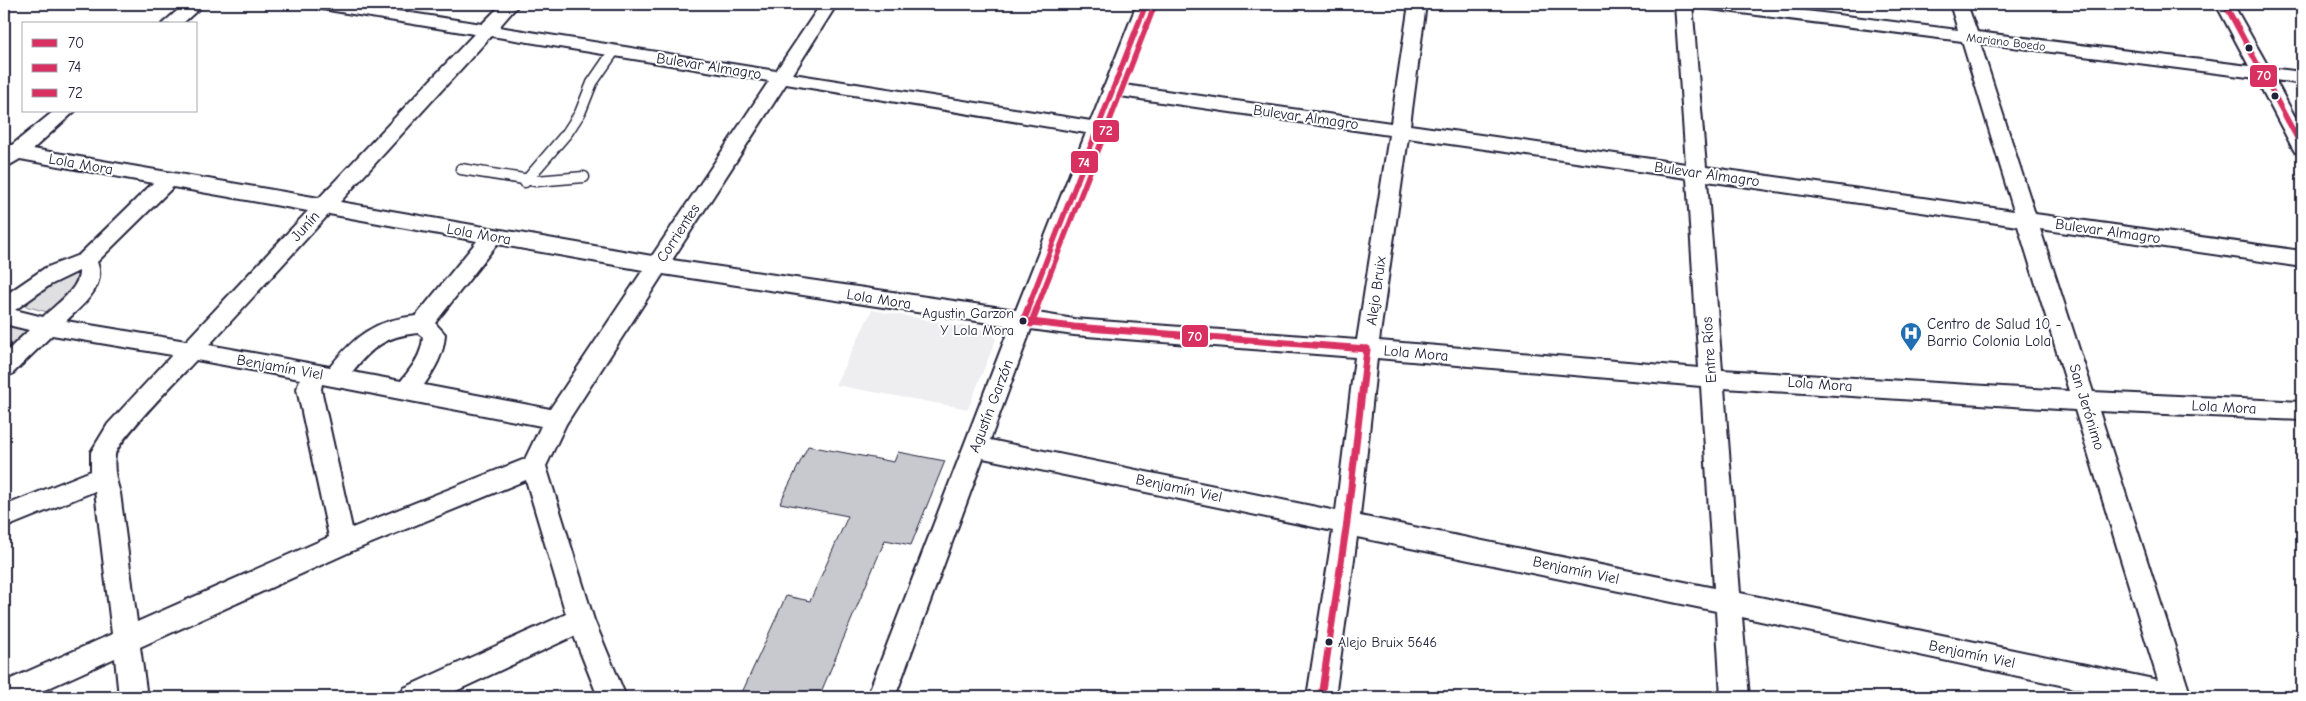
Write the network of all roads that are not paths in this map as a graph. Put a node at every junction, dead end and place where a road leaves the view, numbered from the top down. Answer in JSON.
{"nodes":[{"id":1,"x":195,"y":4,"type":"edge"},
{"id":2,"x":322,"y":4,"type":"edge"},
{"id":3,"x":511,"y":4,"type":"edge"},
{"id":4,"x":829,"y":4,"type":"edge"},
{"id":5,"x":1146,"y":4,"type":"edge"},
{"id":6,"x":1418,"y":4,"type":"edge"},
{"id":7,"x":1684,"y":4,"type":"edge"},
{"id":8,"x":1710,"y":4,"type":"edge"},
{"id":9,"x":1959,"y":4,"type":"edge"},
{"id":10,"x":2225,"y":4,"type":"edge"},
{"id":11,"x":173,"y":22,"type":"edge"},
{"id":12,"x":487,"y":30,"type":"junction"},
{"id":13,"x":1969,"y":37,"type":"junction"},
{"id":14,"x":614,"y":50,"type":"junction"},
{"id":15,"x":2263,"y":73,"type":"junction"},
{"id":16,"x":781,"y":77,"type":"junction"},
{"id":17,"x":2302,"y":78,"type":"edge"},
{"id":18,"x":1112,"y":89,"type":"junction"},
{"id":19,"x":65,"y":112,"type":"edge"},
{"id":20,"x":1096,"y":128,"type":"junction"},
{"id":21,"x":1399,"y":130,"type":"junction"},
{"id":22,"x":2302,"y":147,"type":"edge"},
{"id":23,"x":8,"y":155,"type":"edge"},
{"id":24,"x":461,"y":169,"type":"dead end"},
{"id":25,"x":1696,"y":173,"type":"junction"},
{"id":26,"x":584,"y":177,"type":"dead end"},
{"id":27,"x":168,"y":179,"type":"junction"},
{"id":28,"x":525,"y":182,"type":"junction"},
{"id":29,"x":322,"y":207,"type":"junction"},
{"id":30,"x":2028,"y":220,"type":"junction"},
{"id":31,"x":492,"y":236,"type":"junction"},
{"id":32,"x":2302,"y":259,"type":"edge"},
{"id":33,"x":86,"y":260,"type":"junction"},
{"id":34,"x":657,"y":265,"type":"junction"},
{"id":35,"x":4,"y":307,"type":"edge"},
{"id":36,"x":4,"y":316,"type":"edge"},
{"id":37,"x":1023,"y":321,"type":"junction"},
{"id":38,"x":422,"y":324,"type":"junction"},
{"id":39,"x":47,"y":326,"type":"junction"},
{"id":40,"x":1367,"y":348,"type":"junction"},
{"id":41,"x":191,"y":350,"type":"junction"},
{"id":42,"x":4,"y":368,"type":"edge"},
{"id":43,"x":324,"y":376,"type":"junction"},
{"id":44,"x":1712,"y":378,"type":"junction"},
{"id":45,"x":408,"y":390,"type":"junction"},
{"id":46,"x":2085,"y":400,"type":"junction"},
{"id":47,"x":2302,"y":411,"type":"edge"},
{"id":48,"x":556,"y":419,"type":"junction"},
{"id":49,"x":975,"y":447,"type":"junction"},
{"id":50,"x":534,"y":466,"type":"junction"},
{"id":51,"x":103,"y":477,"type":"junction"},
{"id":52,"x":4,"y":517,"type":"edge"},
{"id":53,"x":1347,"y":522,"type":"junction"},
{"id":54,"x":343,"y":543,"type":"junction"},
{"id":55,"x":1727,"y":602,"type":"junction"},
{"id":56,"x":581,"y":620,"type":"junction"},
{"id":57,"x":126,"y":641,"type":"junction"},
{"id":58,"x":4,"y":695,"type":"edge"},
{"id":59,"x":133,"y":697,"type":"edge"},
{"id":60,"x":414,"y":697,"type":"edge"},
{"id":61,"x":612,"y":697,"type":"edge"},
{"id":62,"x":881,"y":697,"type":"edge"},
{"id":63,"x":1321,"y":697,"type":"edge"},
{"id":64,"x":1735,"y":697,"type":"edge"},
{"id":65,"x":2176,"y":697,"type":"edge"}],
"edges":[{"from":1,"to":11,"type":"street"},
{"from":2,"to":12,"type":"street","name":"Bulevar Almagro"},
{"from":3,"to":12,"type":"street","name":"Junín"},
{"from":4,"to":16,"type":"street","name":"Corrientes"},
{"from":5,"to":18,"type":"street","name":"Agustín Garzón"},
{"from":6,"to":21,"type":"street","name":"Alejo Bruix"},
{"from":7,"to":25,"type":"street","name":"Entre Ríos"},
{"from":8,"to":13,"type":"street","name":"Mariano Boedo"},
{"from":9,"to":13,"type":"street","name":"San Jerónimo"},
{"from":10,"to":15,"type":"street"},
{"from":12,"to":14,"type":"street","name":"Bulevar Almagro"},
{"from":12,"to":29,"type":"street","name":"Junín"},
{"from":13,"to":15,"type":"street","name":"Mariano Boedo"},
{"from":13,"to":30,"type":"street","name":"San Jerónimo"},
{"from":14,"to":16,"type":"street","name":"Bulevar Almagro"},
{"from":14,"to":28,"type":"lane"},
{"from":15,"to":17,"type":"street","name":"Mariano Boedo"},
{"from":15,"to":22,"type":"street"},
{"from":16,"to":20,"type":"street","name":"Bulevar Almagro"},
{"from":16,"to":34,"type":"street","name":"Corrientes"},
{"from":18,"to":20,"type":"street","name":"Agustín Garzón"},
{"from":18,"to":21,"type":"street","name":"Bulevar Almagro"},
{"from":19,"to":23,"type":"street"},
{"from":20,"to":37,"type":"street","name":"Agustín Garzón"},
{"from":21,"to":25,"type":"street","name":"Bulevar Almagro"},
{"from":21,"to":40,"type":"street","name":"Alejo Bruix"},
{"from":23,"to":27,"type":"street","name":"Lola Mora"},
{"from":24,"to":28,"type":"lane"},
{"from":25,"to":30,"type":"street","name":"Bulevar Almagro"},
{"from":25,"to":44,"type":"street","name":"Entre Ríos"},
{"from":26,"to":28,"type":"lane"},
{"from":27,"to":29,"type":"street","name":"Lola Mora"},
{"from":27,"to":33,"type":"street"},
{"from":29,"to":31,"type":"street","name":"Lola Mora"},
{"from":29,"to":41,"type":"street","name":"Junín"},
{"from":30,"to":32,"type":"street","name":"Bulevar Almagro"},
{"from":30,"to":46,"type":"street","name":"San Jerónimo"},
{"from":31,"to":34,"type":"street","name":"Lola Mora"},
{"from":31,"to":38,"type":"street"},
{"from":33,"to":35,"type":"street"},
{"from":33,"to":39,"type":"street"},
{"from":34,"to":37,"type":"street","name":"Lola Mora"},
{"from":34,"to":48,"type":"street","name":"Corrientes"},
{"from":36,"to":39,"type":"street","name":"Benjamín Viel"},
{"from":37,"to":40,"type":"street","name":"Lola Mora"},
{"from":37,"to":49,"type":"street","name":"Agustín Garzón"},
{"from":38,"to":43,"type":"street"},
{"from":38,"to":45,"type":"street"},
{"from":39,"to":41,"type":"street","name":"Benjamín Viel"},
{"from":39,"to":42,"type":"street"},
{"from":40,"to":44,"type":"street","name":"Lola Mora"},
{"from":40,"to":53,"type":"street","name":"Alejo Bruix"},
{"from":41,"to":43,"type":"street","name":"Benjamín Viel"},
{"from":41,"to":51,"type":"street","name":"Junín"},
{"from":43,"to":45,"type":"street","name":"Benjamín Viel"},
{"from":43,"to":54,"type":"street"},
{"from":44,"to":46,"type":"street","name":"Lola Mora"},
{"from":44,"to":55,"type":"street","name":"Entre Ríos"},
{"from":45,"to":48,"type":"street","name":"Benjamín Viel"},
{"from":46,"to":47,"type":"street","name":"Lola Mora"},
{"from":46,"to":65,"type":"street","name":"San Jerónimo"},
{"from":48,"to":50,"type":"street","name":"Corrientes"},
{"from":49,"to":53,"type":"street","name":"Benjamín Viel"},
{"from":49,"to":62,"type":"street","name":"Agustín Garzón"},
{"from":50,"to":54,"type":"street"},
{"from":50,"to":56,"type":"street"},
{"from":51,"to":52,"type":"street"},
{"from":51,"to":57,"type":"street"},
{"from":53,"to":55,"type":"street","name":"Benjamín Viel"},
{"from":53,"to":63,"type":"street","name":"Alejo Bruix"},
{"from":54,"to":57,"type":"street"},
{"from":55,"to":64,"type":"street","name":"Entre Ríos"},
{"from":55,"to":65,"type":"street","name":"Benjamín Viel"},
{"from":56,"to":60,"type":"street"},
{"from":56,"to":61,"type":"street"},
{"from":57,"to":58,"type":"street"},
{"from":57,"to":59,"type":"street"}]}
